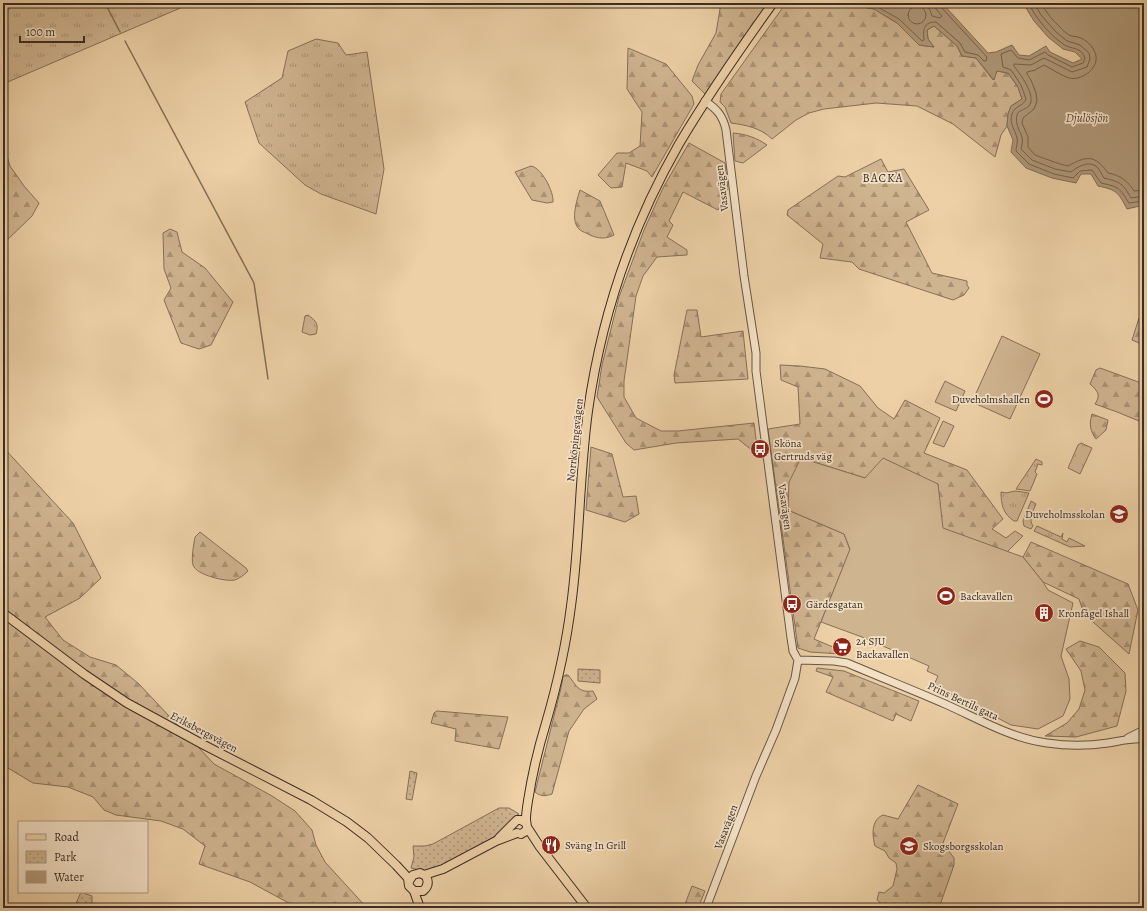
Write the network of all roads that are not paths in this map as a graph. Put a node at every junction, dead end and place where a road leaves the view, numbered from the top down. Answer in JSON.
{"nodes":[{"id":1,"x":773,"y":3,"type":"edge"},
{"id":2,"x":705,"y":101,"type":"junction"},
{"id":3,"x":3,"y":613,"type":"edge"},
{"id":4,"x":798,"y":660,"type":"junction"},
{"id":5,"x":1143,"y":730,"type":"edge"},
{"id":6,"x":1144,"y":739,"type":"edge"},
{"id":7,"x":1123,"y":740,"type":"junction"},
{"id":8,"x":521,"y":824,"type":"junction"},
{"id":9,"x":519,"y":833,"type":"junction"},
{"id":10,"x":496,"y":841,"type":"junction"},
{"id":11,"x":540,"y":847,"type":"junction"},
{"id":12,"x":396,"y":865,"type":"junction"},
{"id":13,"x":415,"y":874,"type":"junction"},
{"id":14,"x":426,"y":878,"type":"junction"},
{"id":15,"x":409,"y":881,"type":"junction"},
{"id":16,"x":414,"y":891,"type":"junction"},
{"id":17,"x":423,"y":891,"type":"junction"},
{"id":18,"x":421,"y":908,"type":"edge"},
{"id":19,"x":587,"y":908,"type":"edge"},
{"id":20,"x":706,"y":908,"type":"edge"}],
"edges":[{"from":1,"to":2,"type":"main road","name":"Norrköpingsvägen"},
{"from":2,"to":4,"type":"street","name":"Vasavägen"},
{"from":2,"to":8,"type":"main road","name":"Norrköpingsvägen"},
{"from":3,"to":12,"type":"main road","name":"Eriksbergsvägen"},
{"from":4,"to":7,"type":"street","name":"Prins Bertils gata"},
{"from":4,"to":20,"type":"street","name":"Vasavägen"},
{"from":5,"to":6,"type":"street"},
{"from":5,"to":7,"type":"street","name":"Prins Bertils gata"},
{"from":6,"to":7,"type":"street","name":"Prins Bertils gata"},
{"from":8,"to":9,"type":"main road"},
{"from":8,"to":10,"type":"main road"},
{"from":8,"to":11,"type":"main road"},
{"from":9,"to":10,"type":"main road"},
{"from":9,"to":11,"type":"main road"},
{"from":10,"to":14,"type":"main road"},
{"from":11,"to":19,"type":"main road"},
{"from":12,"to":13,"type":"main road","name":"Eriksbergsvägen"},
{"from":12,"to":15,"type":"main road","name":"Eriksbergsvägen"},
{"from":13,"to":14,"type":"main road"},
{"from":13,"to":15,"type":"main road"},
{"from":14,"to":17,"type":"main road"},
{"from":15,"to":16,"type":"main road"},
{"from":16,"to":17,"type":"main road"},
{"from":16,"to":18,"type":"main road"},
{"from":17,"to":18,"type":"main road"}]}
